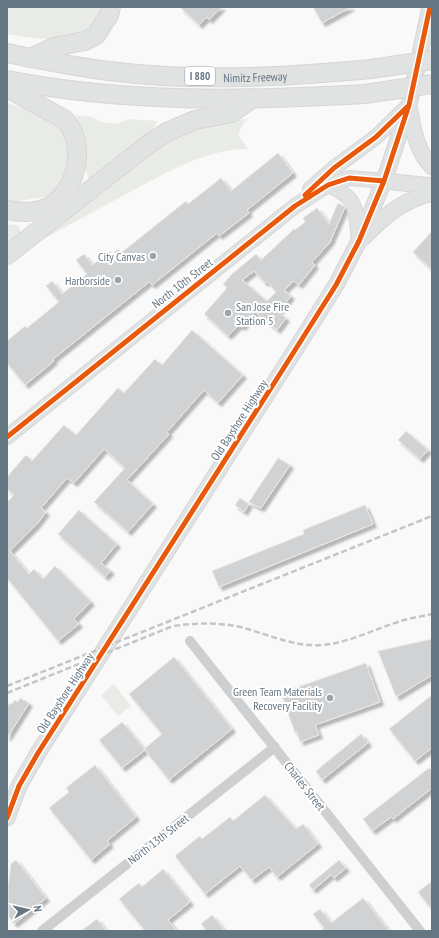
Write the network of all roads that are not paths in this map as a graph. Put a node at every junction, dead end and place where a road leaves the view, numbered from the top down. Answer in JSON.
{"nodes":[{"id":1,"x":111,"y":7,"type":"edge"},
{"id":2,"x":430,"y":7,"type":"edge"},
{"id":3,"x":7,"y":53,"type":"edge"},
{"id":4,"x":30,"y":58,"type":"junction"},
{"id":5,"x":432,"y":60,"type":"edge"},
{"id":6,"x":432,"y":84,"type":"edge"},
{"id":7,"x":10,"y":85,"type":"edge"},
{"id":8,"x":250,"y":100,"type":"junction"},
{"id":9,"x":409,"y":105,"type":"junction"},
{"id":10,"x":432,"y":167,"type":"edge"},
{"id":11,"x":384,"y":181,"type":"junction"},
{"id":12,"x":328,"y":185,"type":"junction"},
{"id":13,"x":432,"y":186,"type":"edge"},
{"id":14,"x":432,"y":193,"type":"edge"},
{"id":15,"x":295,"y":206,"type":"junction"},
{"id":16,"x":7,"y":210,"type":"edge"},
{"id":17,"x":359,"y":241,"type":"junction"},
{"id":18,"x":7,"y":255,"type":"edge"},
{"id":19,"x":7,"y":437,"type":"edge"},
{"id":20,"x":190,"y":641,"type":"dead end"},
{"id":21,"x":274,"y":748,"type":"junction"},
{"id":22,"x":7,"y":818,"type":"edge"},
{"id":23,"x":42,"y":931,"type":"edge"},
{"id":24,"x":420,"y":931,"type":"edge"}],
"edges":[{"from":1,"to":4,"type":"highway"},
{"from":2,"to":9,"type":"main road","name":"Old Bayshore Highway"},
{"from":3,"to":4,"type":"highway","name":"Nimitz Freeway","number":"I 880"},
{"from":4,"to":5,"type":"highway","name":"Nimitz Freeway","number":"I 880","bridge":true},
{"from":6,"to":8,"type":"highway","name":"Nimitz Freeway","number":"I 880","bridge":true},
{"from":7,"to":8,"type":"highway","name":"Nimitz Freeway","number":"I 880"},
{"from":7,"to":16,"type":"highway"},
{"from":8,"to":18,"type":"highway"},
{"from":9,"to":10,"type":"main road"},
{"from":9,"to":11,"type":"main road","name":"Old Bayshore Highway"},
{"from":9,"to":15,"type":"main road"},
{"from":11,"to":12,"type":"main road","name":"North 10th Street"},
{"from":11,"to":13,"type":"main road"},
{"from":11,"to":17,"type":"main road","name":"Old Bayshore Highway"},
{"from":12,"to":15,"type":"main road","name":"North 10th Street"},
{"from":12,"to":17,"type":"main road"},
{"from":14,"to":17,"type":"main road"},
{"from":15,"to":19,"type":"main road","name":"North 10th Street"},
{"from":17,"to":22,"type":"main road","name":"Old Bayshore Highway"},
{"from":20,"to":21,"type":"street","name":"Charles Street"},
{"from":21,"to":23,"type":"street","name":"North 13th Street"},
{"from":21,"to":24,"type":"street","name":"Charles Street"}]}
